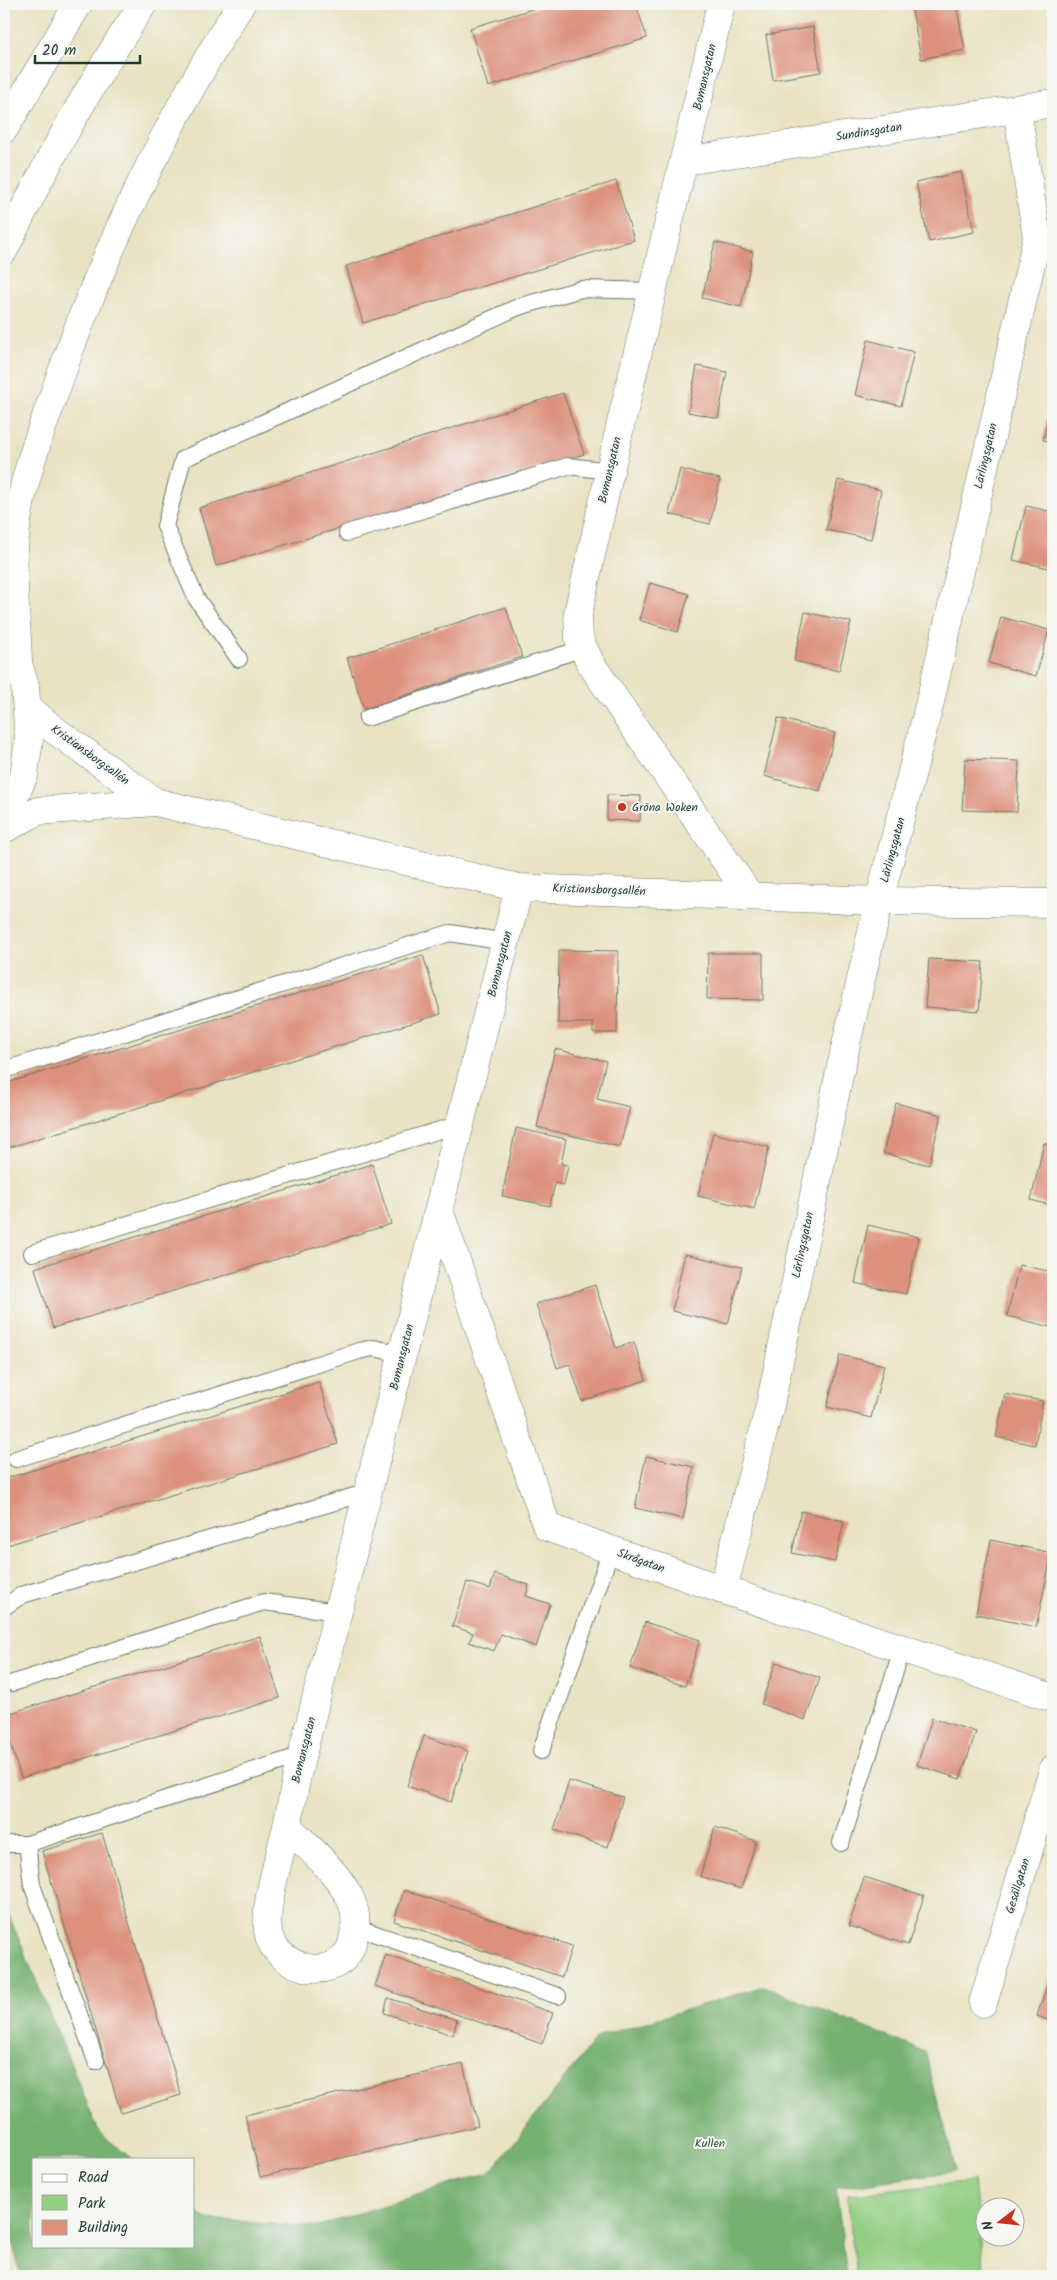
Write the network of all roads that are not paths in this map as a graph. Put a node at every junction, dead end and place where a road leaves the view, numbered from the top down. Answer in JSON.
{"nodes":[{"id":1,"x":78,"y":4,"type":"edge"},
{"id":2,"x":143,"y":4,"type":"edge"},
{"id":3,"x":241,"y":4,"type":"edge"},
{"id":4,"x":721,"y":4,"type":"edge"},
{"id":5,"x":1053,"y":103,"type":"edge"},
{"id":6,"x":1017,"y":109,"type":"junction"},
{"id":7,"x":4,"y":129,"type":"edge"},
{"id":8,"x":685,"y":161,"type":"junction"},
{"id":9,"x":4,"y":250,"type":"edge"},
{"id":10,"x":653,"y":291,"type":"junction"},
{"id":11,"x":610,"y":471,"type":"junction"},
{"id":12,"x":347,"y":533,"type":"dead end"},
{"id":13,"x":584,"y":648,"type":"junction"},
{"id":14,"x":11,"y":653,"type":"edge"},
{"id":15,"x":239,"y":659,"type":"dead end"},
{"id":16,"x":27,"y":707,"type":"junction"},
{"id":17,"x":366,"y":718,"type":"dead end"},
{"id":18,"x":155,"y":802,"type":"junction"},
{"id":19,"x":4,"y":820,"type":"edge"},
{"id":20,"x":4,"y":829,"type":"edge"},
{"id":21,"x":519,"y":888,"type":"junction"},
{"id":22,"x":749,"y":895,"type":"junction"},
{"id":23,"x":879,"y":901,"type":"junction"},
{"id":24,"x":1053,"y":903,"type":"edge"},
{"id":25,"x":506,"y":942,"type":"junction"},
{"id":26,"x":4,"y":1070,"type":"edge"},
{"id":27,"x":460,"y":1124,"type":"junction"},
{"id":28,"x":439,"y":1210,"type":"junction"},
{"id":29,"x":32,"y":1253,"type":"dead end"},
{"id":30,"x":403,"y":1354,"type":"junction"},
{"id":31,"x":16,"y":1459,"type":"dead end"},
{"id":32,"x":368,"y":1492,"type":"junction"},
{"id":33,"x":611,"y":1550,"type":"junction"},
{"id":34,"x":723,"y":1590,"type":"junction"},
{"id":35,"x":4,"y":1607,"type":"edge"},
{"id":36,"x":338,"y":1612,"type":"junction"},
{"id":37,"x":902,"y":1649,"type":"junction"},
{"id":38,"x":13,"y":1683,"type":"dead end"},
{"id":39,"x":1053,"y":1698,"type":"edge"},
{"id":40,"x":541,"y":1751,"type":"dead end"},
{"id":41,"x":302,"y":1755,"type":"junction"},
{"id":42,"x":1053,"y":1770,"type":"edge"},
{"id":43,"x":287,"y":1826,"type":"junction"},
{"id":44,"x":841,"y":1843,"type":"dead end"},
{"id":45,"x":4,"y":1844,"type":"edge"},
{"id":46,"x":27,"y":1844,"type":"junction"},
{"id":47,"x":355,"y":1928,"type":"junction"},
{"id":48,"x":558,"y":1996,"type":"dead end"},
{"id":49,"x":983,"y":2004,"type":"dead end"},
{"id":50,"x":96,"y":2061,"type":"dead end"}],
"edges":[{"from":1,"to":7,"type":"main road"},
{"from":2,"to":9,"type":"main road"},
{"from":3,"to":14,"type":"main road"},
{"from":4,"to":8,"type":"main road","name":"Bomansgatan"},
{"from":5,"to":6,"type":"main road","name":"Sundinsgatan"},
{"from":6,"to":8,"type":"main road","name":"Sundinsgatan"},
{"from":6,"to":23,"type":"main road","name":"Lärlingsgatan"},
{"from":8,"to":10,"type":"main road","name":"Bomansgatan"},
{"from":10,"to":11,"type":"main road","name":"Bomansgatan"},
{"from":10,"to":15,"type":"lane"},
{"from":11,"to":12,"type":"lane"},
{"from":11,"to":13,"type":"main road","name":"Bomansgatan"},
{"from":13,"to":17,"type":"lane"},
{"from":13,"to":22,"type":"main road","name":"Bomansgatan"},
{"from":14,"to":16,"type":"main road"},
{"from":16,"to":18,"type":"main road","name":"Kristiansborgsallén"},
{"from":16,"to":19,"type":"main road"},
{"from":18,"to":20,"type":"main road","name":"Kristiansborgsallén"},
{"from":18,"to":21,"type":"main road","name":"Kristiansborgsallén"},
{"from":21,"to":22,"type":"main road","name":"Kristiansborgsallén"},
{"from":21,"to":25,"type":"main road","name":"Bomansgatan"},
{"from":22,"to":23,"type":"main road","name":"Kristiansborgsallén"},
{"from":23,"to":24,"type":"main road","name":"Kristiansborgsallén"},
{"from":23,"to":34,"type":"main road","name":"Lärlingsgatan"},
{"from":25,"to":26,"type":"lane"},
{"from":25,"to":27,"type":"main road","name":"Bomansgatan"},
{"from":27,"to":28,"type":"main road","name":"Bomansgatan"},
{"from":27,"to":29,"type":"lane"},
{"from":28,"to":30,"type":"main road","name":"Bomansgatan"},
{"from":28,"to":33,"type":"main road","name":"Skrågatan"},
{"from":30,"to":31,"type":"lane"},
{"from":30,"to":32,"type":"main road","name":"Bomansgatan"},
{"from":32,"to":35,"type":"lane"},
{"from":32,"to":36,"type":"main road","name":"Bomansgatan"},
{"from":33,"to":34,"type":"main road","name":"Skrågatan"},
{"from":33,"to":40,"type":"lane"},
{"from":34,"to":37,"type":"main road","name":"Skrågatan"},
{"from":36,"to":38,"type":"lane"},
{"from":36,"to":41,"type":"main road","name":"Bomansgatan"},
{"from":37,"to":39,"type":"main road","name":"Skrågatan"},
{"from":37,"to":44,"type":"lane"},
{"from":41,"to":43,"type":"main road","name":"Bomansgatan"},
{"from":41,"to":46,"type":"lane"},
{"from":42,"to":49,"type":"main road","name":"Gesällgatan"},
{"from":43,"to":47,"type":"main road","name":"Bomansgatan"},
{"from":43,"to":47,"type":"main road","name":"Bomansgatan"},
{"from":45,"to":46,"type":"lane"},
{"from":46,"to":50,"type":"lane"},
{"from":47,"to":48,"type":"lane"}]}
